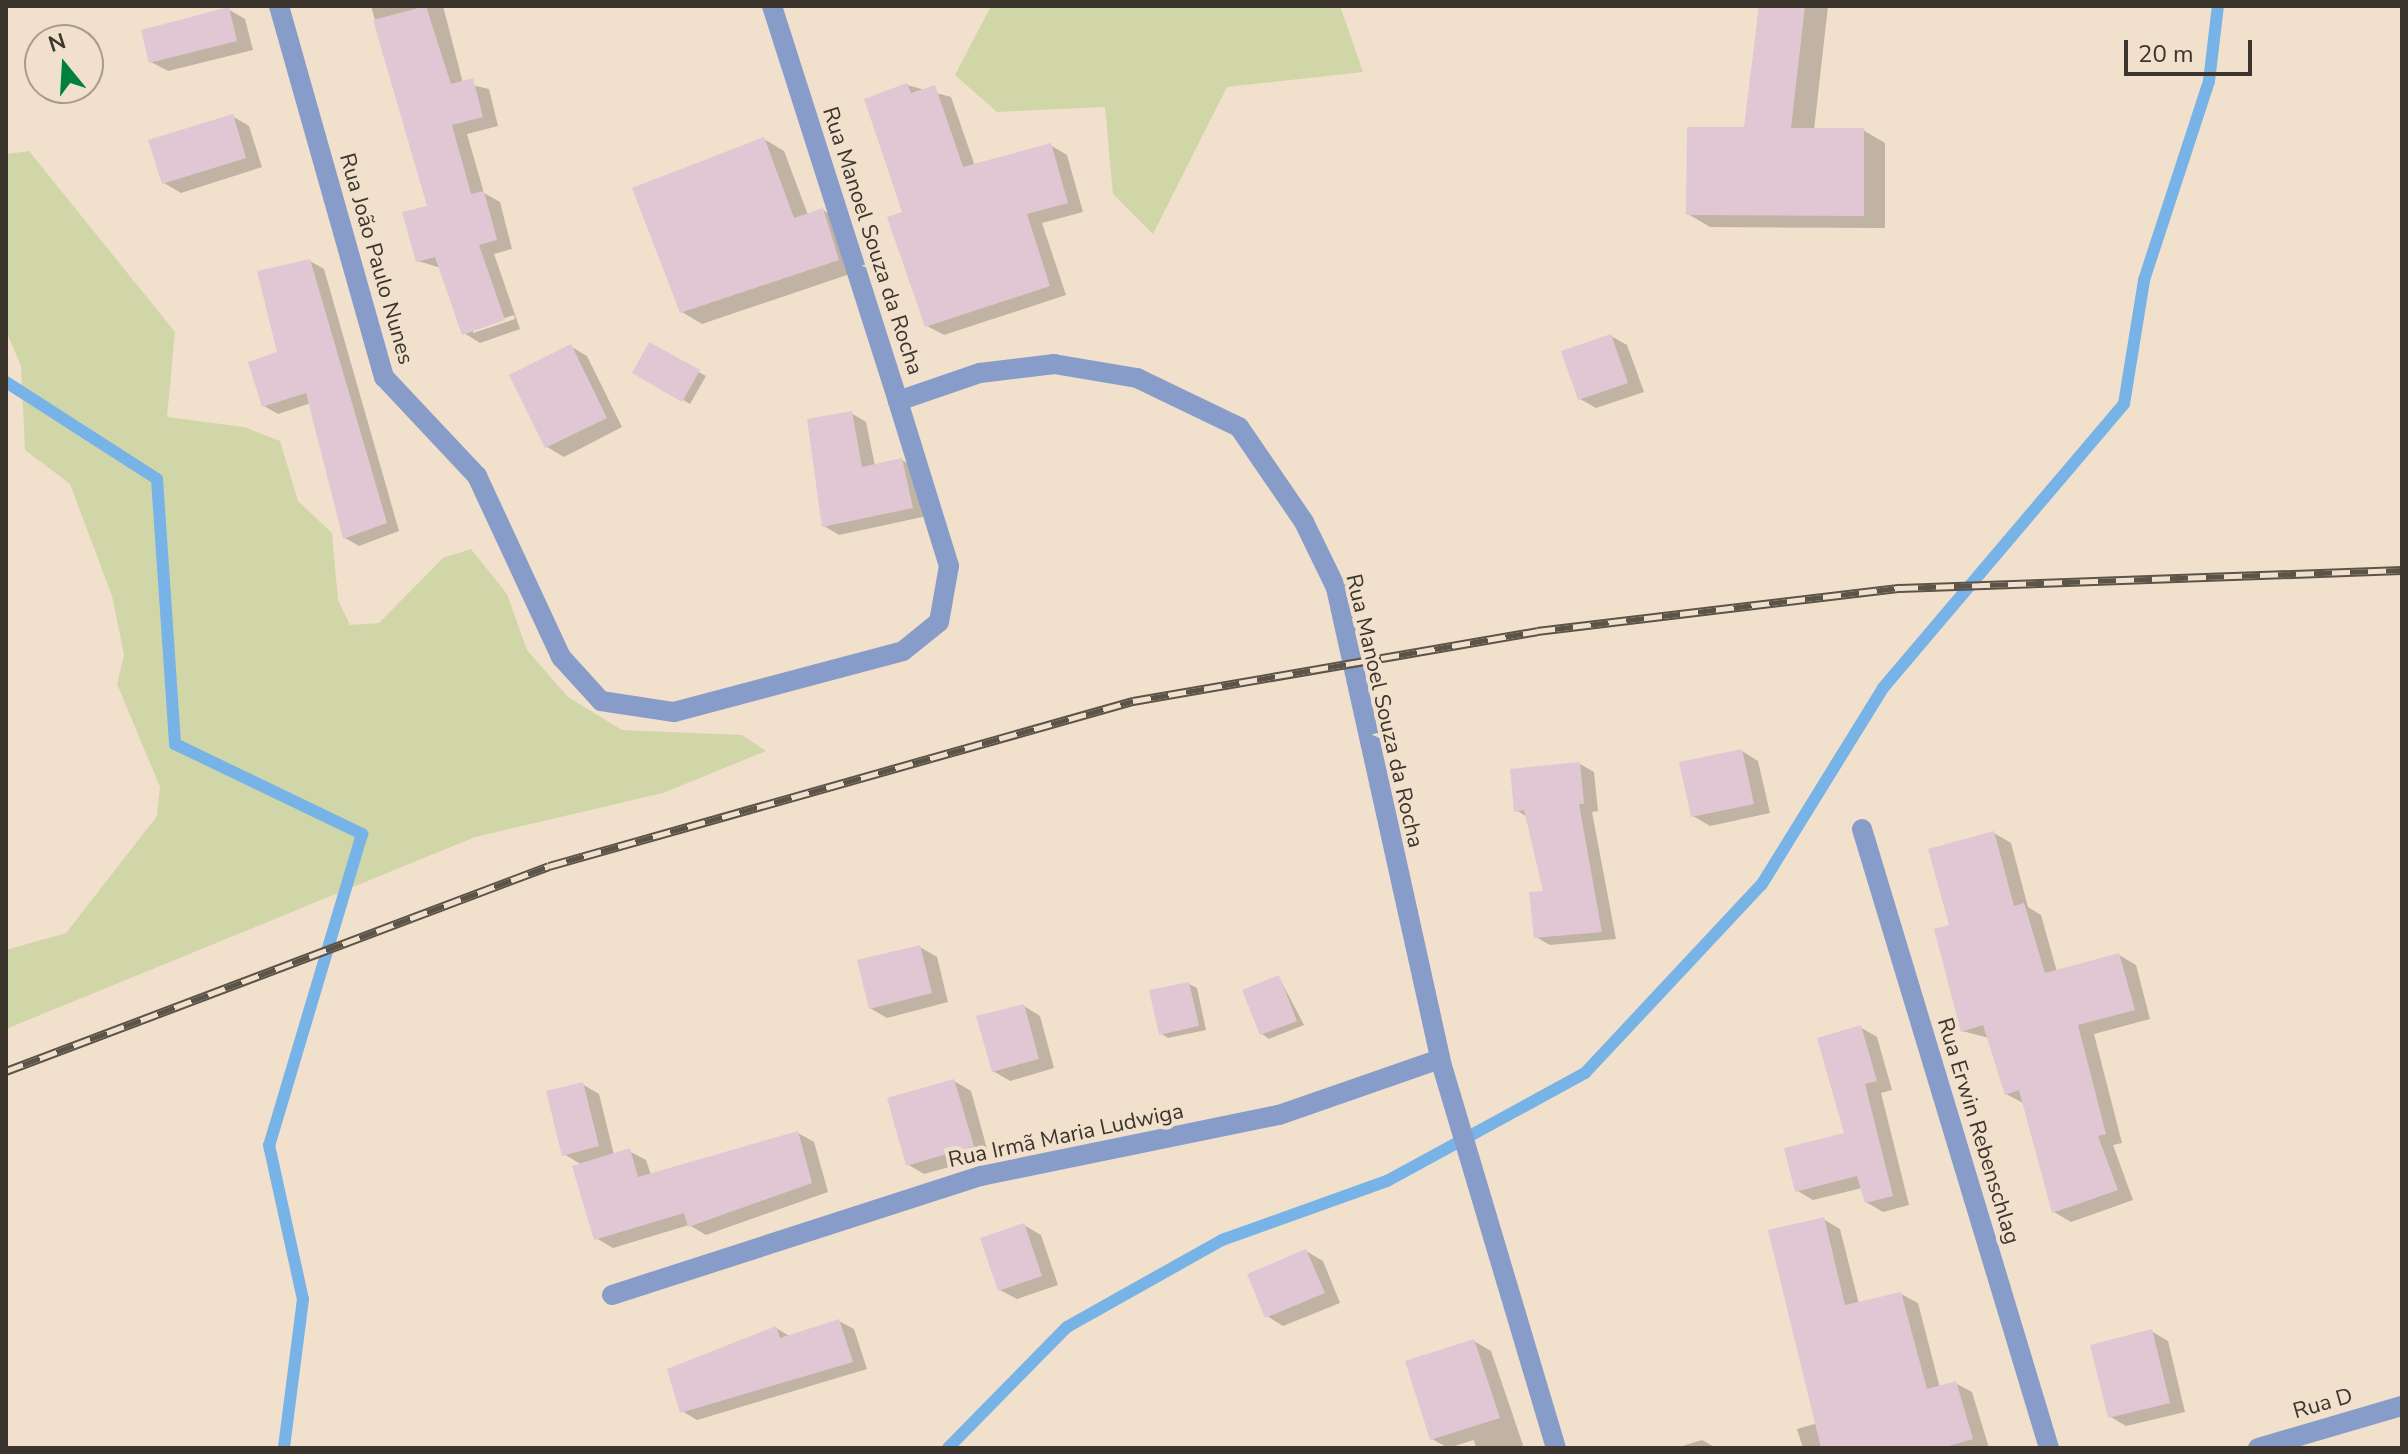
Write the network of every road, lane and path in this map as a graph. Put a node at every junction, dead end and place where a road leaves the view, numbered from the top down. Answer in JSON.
{"nodes":[{"id":1,"x":279,"y":6,"type":"edge"},
{"id":2,"x":772,"y":6,"type":"edge"},
{"id":3,"x":898,"y":401,"type":"junction"},
{"id":4,"x":1862,"y":829,"type":"dead end"},
{"id":5,"x":1440,"y":1059,"type":"junction"},
{"id":6,"x":612,"y":1295,"type":"dead end"},
{"id":7,"x":2402,"y":1406,"type":"edge"},
{"id":8,"x":1556,"y":1448,"type":"edge"},
{"id":9,"x":2049,"y":1448,"type":"edge"},
{"id":10,"x":2258,"y":1448,"type":"edge"}],
"edges":[{"from":1,"to":3,"type":"street","name":"Rua João Paulo Nunes"},
{"from":2,"to":3,"type":"street","name":"Rua Manoel Souza da Rocha"},
{"from":3,"to":5,"type":"street","name":"Rua Manoel Souza da Rocha"},
{"from":4,"to":9,"type":"street","name":"Rua Erwin Rebenschlag"},
{"from":5,"to":6,"type":"street","name":"Rua Irmã Maria Ludwiga"},
{"from":5,"to":8,"type":"street","name":"Rua Manoel Souza da Rocha"},
{"from":7,"to":10,"type":"street","name":"Rua D"}]}
